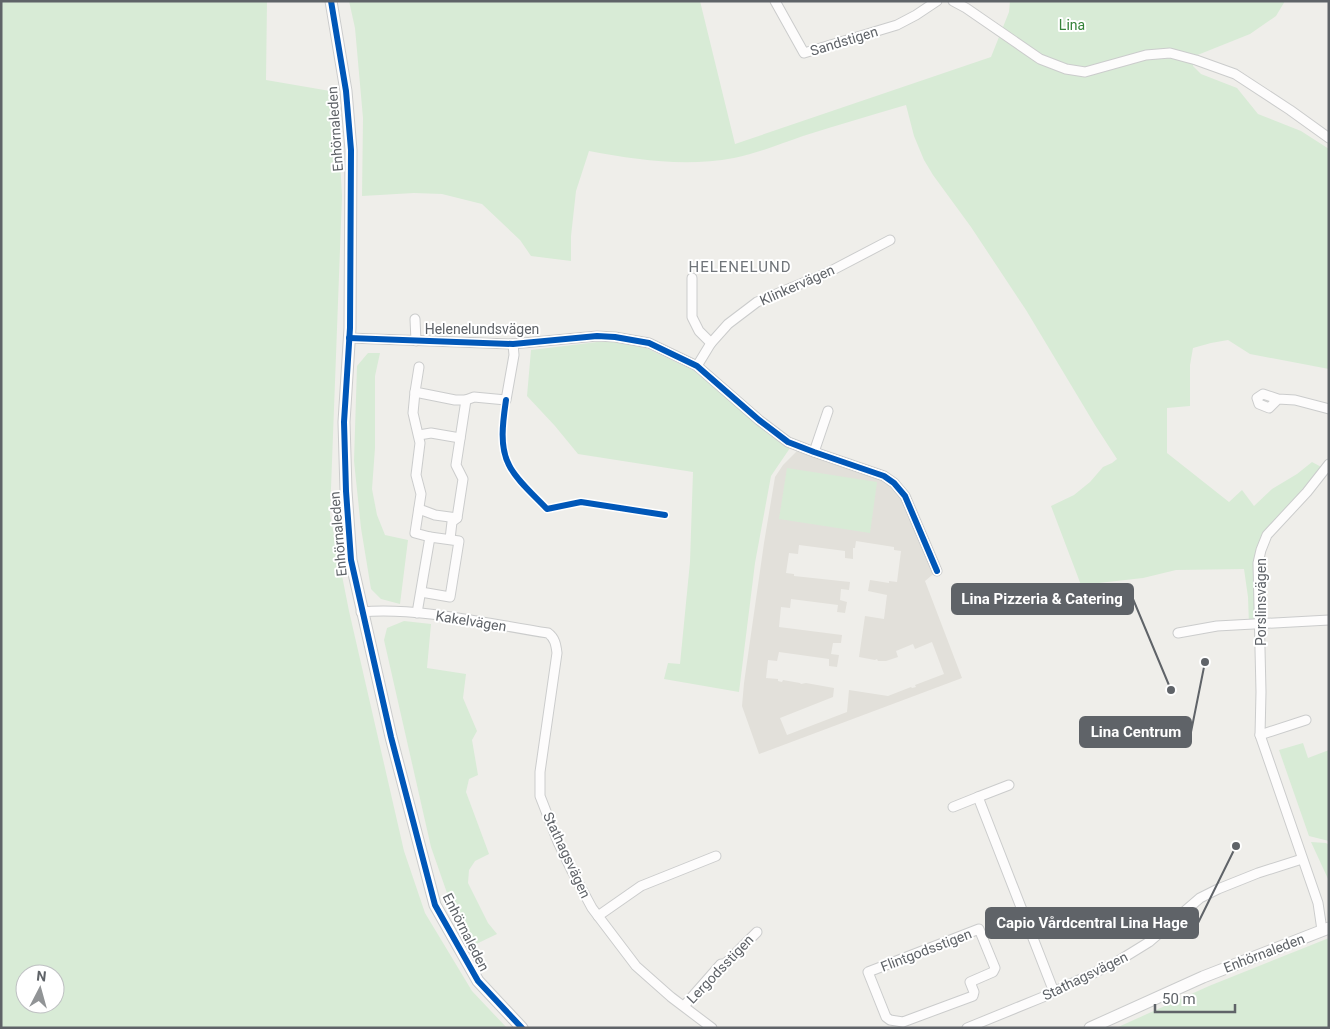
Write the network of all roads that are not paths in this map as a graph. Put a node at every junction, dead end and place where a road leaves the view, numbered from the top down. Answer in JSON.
{"nodes":[{"id":1,"x":331,"y":1,"type":"edge"},
{"id":2,"x":775,"y":1,"type":"edge"},
{"id":3,"x":937,"y":1,"type":"edge"},
{"id":4,"x":953,"y":1,"type":"edge"},
{"id":5,"x":1329,"y":138,"type":"edge"},
{"id":6,"x":890,"y":240,"type":"dead end"},
{"id":7,"x":692,"y":278,"type":"dead end"},
{"id":8,"x":415,"y":319,"type":"dead end"},
{"id":9,"x":349,"y":338,"type":"junction"},
{"id":10,"x":416,"y":341,"type":"junction"},
{"id":11,"x":711,"y":343,"type":"junction"},
{"id":12,"x":513,"y":344,"type":"junction"},
{"id":13,"x":697,"y":366,"type":"junction"},
{"id":14,"x":419,"y":367,"type":"dead end"},
{"id":15,"x":415,"y":392,"type":"junction"},
{"id":16,"x":466,"y":400,"type":"junction"},
{"id":17,"x":1278,"y":400,"type":"dead end"},
{"id":18,"x":1329,"y":409,"type":"edge"},
{"id":19,"x":828,"y":411,"type":"dead end"},
{"id":20,"x":418,"y":435,"type":"junction"},
{"id":21,"x":460,"y":438,"type":"junction"},
{"id":22,"x":814,"y":452,"type":"junction"},
{"id":23,"x":1329,"y":464,"type":"edge"},
{"id":24,"x":419,"y":509,"type":"junction"},
{"id":25,"x":457,"y":518,"type":"junction"},
{"id":26,"x":430,"y":536,"type":"junction"},
{"id":27,"x":450,"y":540,"type":"junction"},
{"id":28,"x":937,"y":571,"type":"dead end"},
{"id":29,"x":421,"y":592,"type":"junction"},
{"id":30,"x":361,"y":612,"type":"junction"},
{"id":31,"x":418,"y":613,"type":"junction"},
{"id":32,"x":1329,"y":620,"type":"edge"},
{"id":33,"x":1260,"y":624,"type":"junction"},
{"id":34,"x":1178,"y":633,"type":"dead end"},
{"id":35,"x":555,"y":663,"type":"joint"},
{"id":36,"x":1306,"y":720,"type":"dead end"},
{"id":37,"x":1260,"y":735,"type":"junction"},
{"id":38,"x":1009,"y":785,"type":"dead end"},
{"id":39,"x":978,"y":797,"type":"junction"},
{"id":40,"x":953,"y":807,"type":"dead end"},
{"id":41,"x":716,"y":856,"type":"dead end"},
{"id":42,"x":1302,"y":859,"type":"junction"},
{"id":43,"x":598,"y":916,"type":"junction"},
{"id":44,"x":1326,"y":929,"type":"edge"},
{"id":45,"x":757,"y":932,"type":"dead end"},
{"id":46,"x":1054,"y":992,"type":"junction"},
{"id":47,"x":684,"y":1006,"type":"junction"},
{"id":48,"x":904,"y":1025,"type":"edge"},
{"id":49,"x":522,"y":1028,"type":"edge"},
{"id":50,"x":712,"y":1028,"type":"edge"},
{"id":51,"x":966,"y":1028,"type":"edge"},
{"id":52,"x":1090,"y":1028,"type":"edge"}],
"edges":[{"from":1,"to":9,"type":"street","name":"Enhörnaleden"},
{"from":2,"to":3,"type":"street","name":"Sandstigen"},
{"from":4,"to":5,"type":"street"},
{"from":6,"to":11,"type":"street","name":"Klinkervägen"},
{"from":7,"to":11,"type":"street"},
{"from":8,"to":10,"type":"street"},
{"from":9,"to":10,"type":"street","name":"Helenelundsvägen"},
{"from":9,"to":30,"type":"street","name":"Enhörnaleden"},
{"from":10,"to":12,"type":"street","name":"Helenelundsvägen"},
{"from":11,"to":13,"type":"street","name":"Klinkervägen"},
{"from":12,"to":13,"type":"street","name":"Helenelundsvägen"},
{"from":12,"to":16,"type":"street"},
{"from":13,"to":22,"type":"street","name":"Helenelundsvägen"},
{"from":14,"to":15,"type":"street"},
{"from":15,"to":16,"type":"street"},
{"from":15,"to":20,"type":"street"},
{"from":16,"to":21,"type":"street"},
{"from":17,"to":18,"type":"street"},
{"from":19,"to":22,"type":"street"},
{"from":20,"to":21,"type":"street"},
{"from":20,"to":24,"type":"street"},
{"from":21,"to":25,"type":"street"},
{"from":22,"to":28,"type":"street","name":"Helenelundsvägen"},
{"from":23,"to":33,"type":"street","name":"Porslinsvägen"},
{"from":24,"to":25,"type":"street"},
{"from":24,"to":26,"type":"street"},
{"from":25,"to":27,"type":"street"},
{"from":26,"to":27,"type":"street"},
{"from":26,"to":29,"type":"street"},
{"from":27,"to":29,"type":"street"},
{"from":29,"to":31,"type":"street"},
{"from":30,"to":31,"type":"street","name":"Kakelvägen"},
{"from":30,"to":49,"type":"street","name":"Enhörnaleden"},
{"from":31,"to":35,"type":"street","name":"Kakelvägen"},
{"from":32,"to":33,"type":"street"},
{"from":33,"to":34,"type":"street"},
{"from":33,"to":37,"type":"street","name":"Porslinsvägen"},
{"from":35,"to":43,"type":"street","name":"Stathagsvägen"},
{"from":36,"to":37,"type":"street"},
{"from":37,"to":42,"type":"street","name":"Porslinsvägen"},
{"from":38,"to":39,"type":"street"},
{"from":39,"to":40,"type":"street"},
{"from":39,"to":46,"type":"street"},
{"from":41,"to":43,"type":"street"},
{"from":42,"to":44,"type":"street","name":"Porslinsvägen"},
{"from":42,"to":46,"type":"street","name":"Stathagsvägen"},
{"from":43,"to":47,"type":"street","name":"Stathagsvägen"},
{"from":44,"to":52,"type":"street","name":"Enhörnaleden"},
{"from":45,"to":47,"type":"street","name":"Lergodsstigen"},
{"from":46,"to":51,"type":"street","name":"Stathagsvägen"},
{"from":47,"to":50,"type":"street","name":"Stathagsvägen"},
{"from":48,"to":48,"type":"street","name":"Flintgodsstigen"}]}
